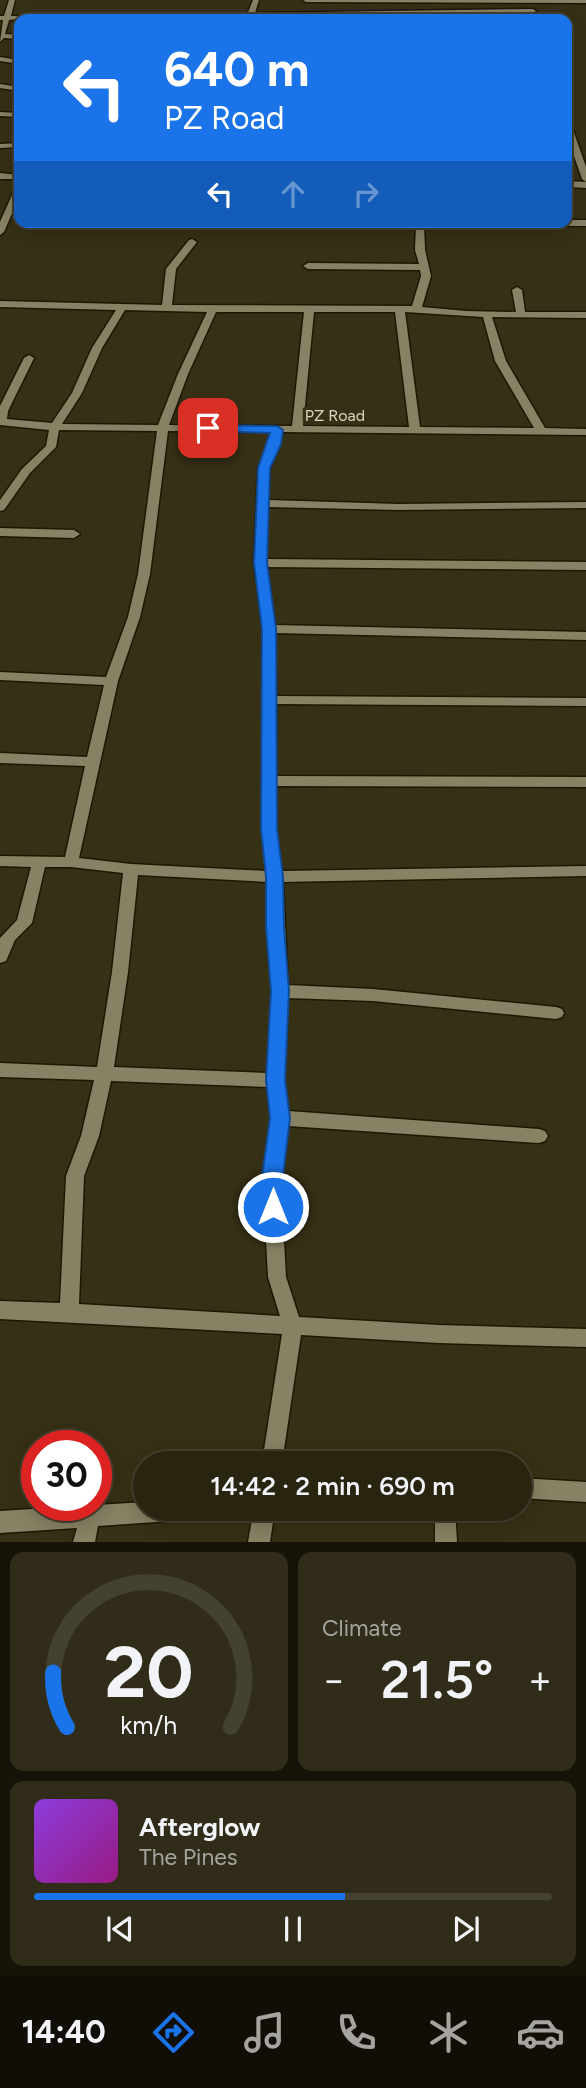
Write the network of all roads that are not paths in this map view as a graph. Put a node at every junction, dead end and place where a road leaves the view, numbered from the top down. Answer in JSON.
{"nodes":[{"id":1,"x":12,"y":0,"type":"edge"},
{"id":2,"x":306,"y":0,"type":"edge"},
{"id":3,"x":527,"y":0,"type":"edge"},
{"id":4,"x":586,"y":1,"type":"edge"},
{"id":5,"x":3,"y":18,"type":"edge"},
{"id":6,"x":1,"y":38,"type":"edge"},
{"id":7,"x":572,"y":155,"type":"edge"},
{"id":8,"x":586,"y":179,"type":"edge"},
{"id":9,"x":14,"y":201,"type":"edge"},
{"id":10,"x":11,"y":209,"type":"junction"},
{"id":11,"x":0,"y":210,"type":"edge"},
{"id":12,"x":6,"y":221,"type":"junction"},
{"id":13,"x":14,"y":221,"type":"edge"},
{"id":14,"x":420,"y":228,"type":"edge"},
{"id":15,"x":0,"y":232,"type":"edge"},
{"id":16,"x":192,"y":242,"type":"dead end"},
{"id":17,"x":308,"y":266,"type":"dead end"},
{"id":18,"x":422,"y":267,"type":"junction"},
{"id":19,"x":517,"y":290,"type":"dead end"},
{"id":20,"x":0,"y":304,"type":"edge"},
{"id":21,"x":124,"y":306,"type":"junction"},
{"id":22,"x":167,"y":306,"type":"junction"},
{"id":23,"x":213,"y":309,"type":"junction"},
{"id":24,"x":416,"y":309,"type":"junction"},
{"id":25,"x":309,"y":310,"type":"junction"},
{"id":26,"x":400,"y":311,"type":"junction"},
{"id":27,"x":487,"y":314,"type":"junction"},
{"id":28,"x":521,"y":314,"type":"junction"},
{"id":29,"x":586,"y":315,"type":"edge"},
{"id":30,"x":29,"y":358,"type":"dead end"},
{"id":31,"x":1,"y":422,"type":"edge"},
{"id":32,"x":55,"y":427,"type":"junction"},
{"id":33,"x":163,"y":427,"type":"junction"},
{"id":34,"x":277,"y":430,"type":"junction"},
{"id":35,"x":297,"y":431,"type":"junction"},
{"id":36,"x":415,"y":432,"type":"junction"},
{"id":37,"x":586,"y":432,"type":"edge"},
{"id":38,"x":542,"y":433,"type":"junction"},
{"id":39,"x":262,"y":503,"type":"junction"},
{"id":40,"x":586,"y":505,"type":"edge"},
{"id":41,"x":0,"y":508,"type":"edge"},
{"id":42,"x":0,"y":532,"type":"edge"},
{"id":43,"x":74,"y":534,"type":"dead end"},
{"id":44,"x":261,"y":563,"type":"junction"},
{"id":45,"x":586,"y":566,"type":"edge"},
{"id":46,"x":269,"y":629,"type":"junction"},
{"id":47,"x":586,"y":636,"type":"edge"},
{"id":48,"x":0,"y":676,"type":"edge"},
{"id":49,"x":111,"y":681,"type":"junction"},
{"id":50,"x":270,"y":700,"type":"junction"},
{"id":51,"x":586,"y":702,"type":"edge"},
{"id":52,"x":0,"y":758,"type":"edge"},
{"id":53,"x":93,"y":762,"type":"junction"},
{"id":54,"x":271,"y":781,"type":"junction"},
{"id":55,"x":586,"y":782,"type":"edge"},
{"id":56,"x":0,"y":861,"type":"edge"},
{"id":57,"x":71,"y":862,"type":"junction"},
{"id":58,"x":39,"y":863,"type":"junction"},
{"id":59,"x":131,"y":869,"type":"junction"},
{"id":60,"x":586,"y":871,"type":"edge"},
{"id":61,"x":275,"y":877,"type":"junction"},
{"id":62,"x":0,"y":957,"type":"edge"},
{"id":63,"x":280,"y":991,"type":"junction"},
{"id":64,"x":556,"y":1013,"type":"dead end"},
{"id":65,"x":0,"y":1070,"type":"edge"},
{"id":66,"x":104,"y":1075,"type":"junction"},
{"id":67,"x":276,"y":1080,"type":"junction"},
{"id":68,"x":280,"y":1118,"type":"junction"},
{"id":69,"x":539,"y":1136,"type":"dead end"},
{"id":70,"x":0,"y":1310,"type":"edge"},
{"id":71,"x":69,"y":1312,"type":"junction"},
{"id":72,"x":293,"y":1327,"type":"junction"},
{"id":73,"x":586,"y":1338,"type":"edge"},
{"id":74,"x":274,"y":1451,"type":"edge"},
{"id":75,"x":532,"y":1490,"type":"edge"},
{"id":76,"x":586,"y":1492,"type":"edge"},
{"id":77,"x":133,"y":1513,"type":"edge"},
{"id":78,"x":112,"y":1514,"type":"edge"},
{"id":79,"x":21,"y":1520,"type":"edge"},
{"id":80,"x":88,"y":1521,"type":"edge"},
{"id":81,"x":263,"y":1521,"type":"edge"},
{"id":82,"x":445,"y":1521,"type":"edge"},
{"id":83,"x":0,"y":1522,"type":"edge"},
{"id":84,"x":83,"y":1542,"type":"edge"},
{"id":85,"x":260,"y":1542,"type":"edge"},
{"id":86,"x":446,"y":1542,"type":"edge"}],
"edges":[{"from":1,"to":5,"type":"street"},
{"from":2,"to":3,"type":"street"},
{"from":3,"to":4,"type":"street"},
{"from":5,"to":6,"type":"street"},
{"from":7,"to":8,"type":"street"},
{"from":9,"to":10,"type":"street"},
{"from":10,"to":11,"type":"street"},
{"from":10,"to":12,"type":"street"},
{"from":12,"to":13,"type":"street"},
{"from":12,"to":15,"type":"street"},
{"from":14,"to":18,"type":"street"},
{"from":16,"to":22,"type":"street"},
{"from":17,"to":18,"type":"street"},
{"from":18,"to":24,"type":"street"},
{"from":19,"to":28,"type":"street"},
{"from":20,"to":21,"type":"street"},
{"from":21,"to":22,"type":"street"},
{"from":21,"to":32,"type":"street"},
{"from":22,"to":23,"type":"street"},
{"from":23,"to":25,"type":"street"},
{"from":23,"to":33,"type":"street"},
{"from":24,"to":26,"type":"street"},
{"from":24,"to":27,"type":"street"},
{"from":25,"to":26,"type":"street"},
{"from":25,"to":35,"type":"street"},
{"from":26,"to":36,"type":"street"},
{"from":27,"to":28,"type":"street"},
{"from":27,"to":38,"type":"street"},
{"from":28,"to":29,"type":"street"},
{"from":30,"to":31,"type":"street"},
{"from":31,"to":32,"type":"street","name":"PZ Road"},
{"from":32,"to":33,"type":"street","name":"PZ Road"},
{"from":32,"to":41,"type":"street"},
{"from":33,"to":34,"type":"street","name":"PZ Road"},
{"from":33,"to":49,"type":"street"},
{"from":34,"to":35,"type":"street","name":"PZ Road"},
{"from":34,"to":39,"type":"street"},
{"from":35,"to":36,"type":"street","name":"PZ Road"},
{"from":36,"to":38,"type":"street","name":"PZ Road"},
{"from":37,"to":38,"type":"street","name":"PZ Road"},
{"from":39,"to":40,"type":"street"},
{"from":39,"to":44,"type":"street"},
{"from":42,"to":43,"type":"street"},
{"from":44,"to":45,"type":"street"},
{"from":44,"to":46,"type":"street"},
{"from":46,"to":47,"type":"street"},
{"from":46,"to":50,"type":"street"},
{"from":48,"to":49,"type":"street"},
{"from":49,"to":53,"type":"street"},
{"from":50,"to":51,"type":"street"},
{"from":50,"to":54,"type":"street"},
{"from":52,"to":53,"type":"street"},
{"from":53,"to":57,"type":"street"},
{"from":54,"to":55,"type":"street"},
{"from":54,"to":61,"type":"street"},
{"from":56,"to":58,"type":"street"},
{"from":57,"to":58,"type":"street"},
{"from":57,"to":59,"type":"street"},
{"from":58,"to":62,"type":"street"},
{"from":59,"to":61,"type":"street"},
{"from":59,"to":66,"type":"street"},
{"from":60,"to":61,"type":"street"},
{"from":61,"to":63,"type":"street"},
{"from":63,"to":64,"type":"street"},
{"from":63,"to":67,"type":"street"},
{"from":65,"to":66,"type":"street"},
{"from":66,"to":67,"type":"street"},
{"from":66,"to":71,"type":"street"},
{"from":67,"to":68,"type":"street"},
{"from":68,"to":69,"type":"street"},
{"from":68,"to":72,"type":"street"},
{"from":70,"to":71,"type":"street"},
{"from":71,"to":72,"type":"street"},
{"from":72,"to":73,"type":"street"},
{"from":72,"to":74,"type":"street"},
{"from":75,"to":76,"type":"street"},
{"from":77,"to":78,"type":"street"},
{"from":79,"to":83,"type":"street"},
{"from":80,"to":84,"type":"street"},
{"from":81,"to":85,"type":"street"},
{"from":82,"to":86,"type":"street"}]}
